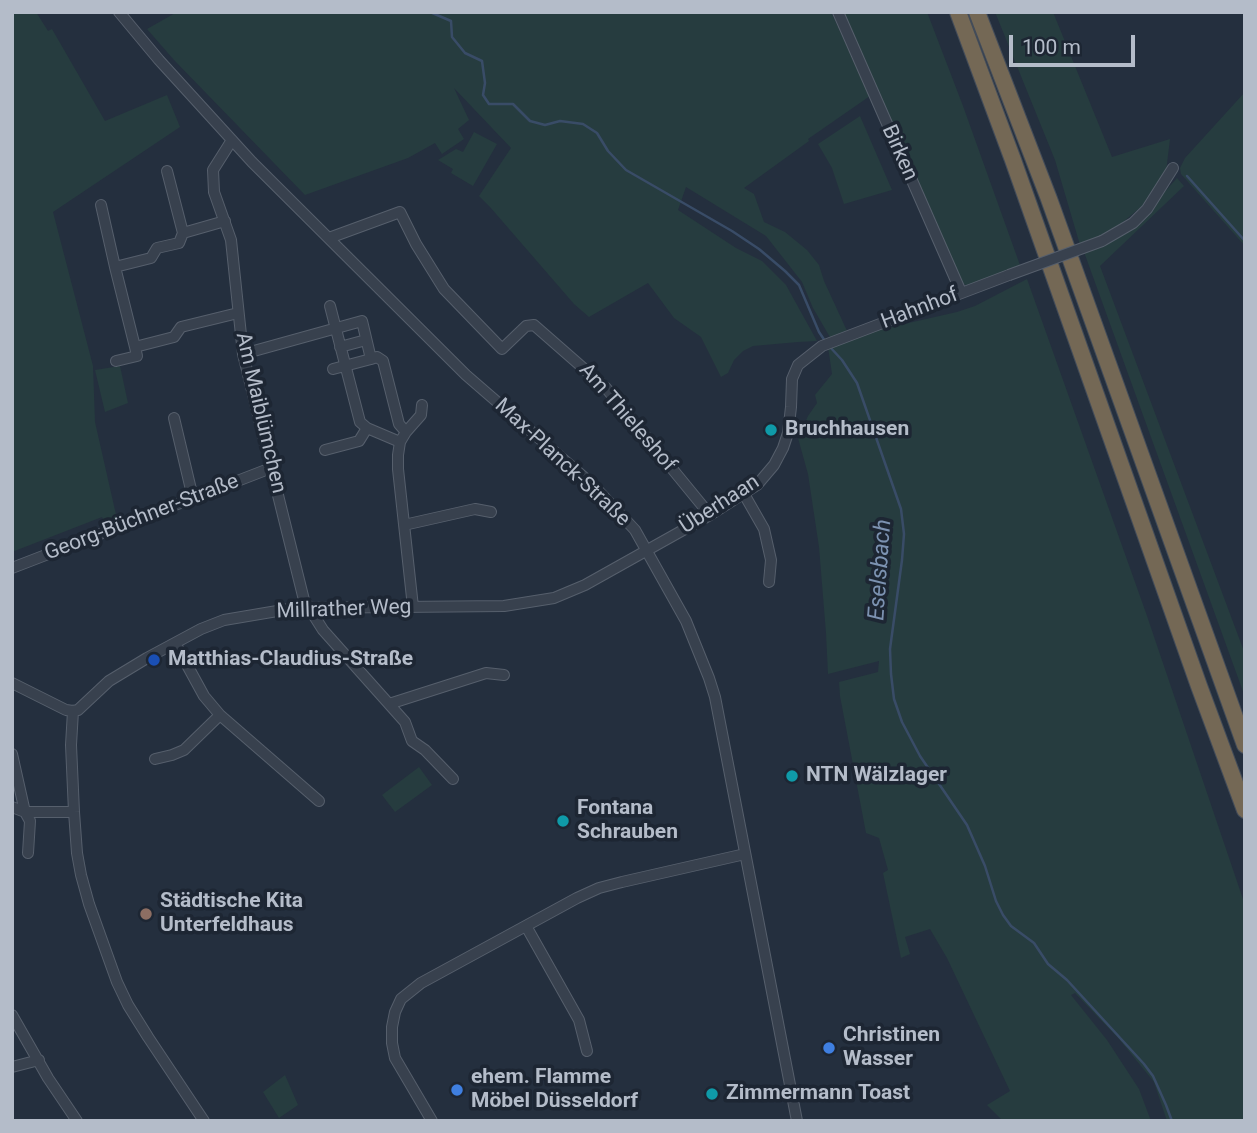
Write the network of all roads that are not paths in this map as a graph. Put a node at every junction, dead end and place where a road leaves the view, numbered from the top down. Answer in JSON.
{"nodes":[{"id":1,"x":119,"y":12,"type":"edge"},
{"id":2,"x":838,"y":12,"type":"edge"},
{"id":3,"x":958,"y":12,"type":"edge"},
{"id":4,"x":977,"y":12,"type":"edge"},
{"id":5,"x":232,"y":140,"type":"junction"},
{"id":6,"x":1173,"y":168,"type":"dead end"},
{"id":7,"x":167,"y":171,"type":"dead end"},
{"id":8,"x":101,"y":205,"type":"dead end"},
{"id":9,"x":225,"y":221,"type":"junction"},
{"id":10,"x":183,"y":233,"type":"junction"},
{"id":11,"x":328,"y":238,"type":"junction"},
{"id":12,"x":116,"y":267,"type":"junction"},
{"id":13,"x":961,"y":292,"type":"junction"},
{"id":14,"x":330,"y":306,"type":"dead end"},
{"id":15,"x":239,"y":313,"type":"junction"},
{"id":16,"x":336,"y":328,"type":"junction"},
{"id":17,"x":366,"y":340,"type":"junction"},
{"id":18,"x":826,"y":344,"type":"joint"},
{"id":19,"x":135,"y":347,"type":"junction"},
{"id":20,"x":340,"y":347,"type":"junction"},
{"id":21,"x":243,"y":354,"type":"junction"},
{"id":22,"x":371,"y":359,"type":"junction"},
{"id":23,"x":116,"y":361,"type":"dead end"},
{"id":24,"x":345,"y":365,"type":"junction"},
{"id":25,"x":333,"y":369,"type":"dead end"},
{"id":26,"x":422,"y":405,"type":"dead end"},
{"id":27,"x":174,"y":418,"type":"dead end"},
{"id":28,"x":367,"y":428,"type":"junction"},
{"id":29,"x":403,"y":437,"type":"junction"},
{"id":30,"x":325,"y":450,"type":"dead end"},
{"id":31,"x":271,"y":468,"type":"junction"},
{"id":32,"x":744,"y":494,"type":"junction"},
{"id":33,"x":193,"y":498,"type":"junction"},
{"id":34,"x":491,"y":512,"type":"dead end"},
{"id":35,"x":710,"y":515,"type":"junction"},
{"id":36,"x":404,"y":525,"type":"junction"},
{"id":37,"x":647,"y":550,"type":"junction"},
{"id":38,"x":12,"y":568,"type":"edge"},
{"id":39,"x":769,"y":582,"type":"dead end"},
{"id":40,"x":308,"y":607,"type":"junction"},
{"id":41,"x":413,"y":607,"type":"junction"},
{"id":42,"x":175,"y":643,"type":"junction"},
{"id":43,"x":504,"y":675,"type":"dead end"},
{"id":44,"x":12,"y":683,"type":"edge"},
{"id":45,"x":388,"y":704,"type":"junction"},
{"id":46,"x":72,"y":711,"type":"junction"},
{"id":47,"x":220,"y":715,"type":"junction"},
{"id":48,"x":1245,"y":745,"type":"edge"},
{"id":49,"x":12,"y":754,"type":"edge"},
{"id":50,"x":155,"y":759,"type":"dead end"},
{"id":51,"x":453,"y":779,"type":"dead end"},
{"id":52,"x":319,"y":802,"type":"dead end"},
{"id":53,"x":12,"y":807,"type":"edge"},
{"id":54,"x":1245,"y":810,"type":"edge"},
{"id":55,"x":25,"y":812,"type":"junction"},
{"id":56,"x":74,"y":812,"type":"junction"},
{"id":57,"x":28,"y":853,"type":"dead end"},
{"id":58,"x":745,"y":854,"type":"junction"},
{"id":59,"x":526,"y":926,"type":"junction"},
{"id":60,"x":12,"y":1016,"type":"edge"},
{"id":61,"x":587,"y":1051,"type":"dead end"},
{"id":62,"x":39,"y":1060,"type":"junction"},
{"id":63,"x":12,"y":1067,"type":"edge"},
{"id":64,"x":77,"y":1121,"type":"edge"},
{"id":65,"x":204,"y":1121,"type":"edge"},
{"id":66,"x":432,"y":1121,"type":"edge"},
{"id":67,"x":797,"y":1121,"type":"edge"}],
"edges":[{"from":1,"to":5,"type":"street","name":"Max-Planck-Straße"},
{"from":2,"to":13,"type":"street","name":"Birken"},
{"from":3,"to":54,"type":"highway"},
{"from":4,"to":48,"type":"highway"},
{"from":5,"to":9,"type":"street","name":"Am Maiblümchen"},
{"from":5,"to":11,"type":"street","name":"Max-Planck-Straße"},
{"from":6,"to":13,"type":"street","name":"Hahnhof","bridge":true},
{"from":7,"to":10,"type":"street"},
{"from":8,"to":12,"type":"street"},
{"from":9,"to":10,"type":"street"},
{"from":9,"to":15,"type":"street","name":"Am Maiblümchen"},
{"from":10,"to":12,"type":"street"},
{"from":11,"to":35,"type":"street","name":"Am Thieleshof"},
{"from":11,"to":37,"type":"street","name":"Max-Planck-Straße"},
{"from":12,"to":19,"type":"street"},
{"from":13,"to":18,"type":"street","name":"Hahnhof"},
{"from":14,"to":16,"type":"street"},
{"from":15,"to":19,"type":"street"},
{"from":15,"to":21,"type":"street","name":"Am Maiblümchen"},
{"from":16,"to":17,"type":"street"},
{"from":16,"to":20,"type":"street"},
{"from":16,"to":21,"type":"street"},
{"from":17,"to":20,"type":"street"},
{"from":17,"to":22,"type":"street"},
{"from":18,"to":32,"type":"street","name":"Überhaan"},
{"from":19,"to":23,"type":"street"},
{"from":20,"to":24,"type":"street"},
{"from":21,"to":31,"type":"street","name":"Am Maiblümchen"},
{"from":22,"to":24,"type":"street"},
{"from":22,"to":29,"type":"street"},
{"from":24,"to":25,"type":"street"},
{"from":24,"to":28,"type":"street"},
{"from":26,"to":29,"type":"street"},
{"from":27,"to":33,"type":"street"},
{"from":28,"to":29,"type":"street"},
{"from":28,"to":30,"type":"street"},
{"from":29,"to":36,"type":"street"},
{"from":31,"to":33,"type":"street","name":"Georg-Büchner-Straße"},
{"from":31,"to":40,"type":"street","name":"Am Maiblümchen"},
{"from":32,"to":35,"type":"street","name":"Überhaan"},
{"from":32,"to":39,"type":"street"},
{"from":33,"to":38,"type":"street","name":"Georg-Büchner-Straße"},
{"from":34,"to":36,"type":"street"},
{"from":35,"to":37,"type":"street","name":"Überhaan"},
{"from":36,"to":41,"type":"street"},
{"from":37,"to":41,"type":"street","name":"Millrather Weg"},
{"from":37,"to":58,"type":"street","name":"Max-Planck-Straße"},
{"from":40,"to":41,"type":"street","name":"Millrather Weg"},
{"from":40,"to":42,"type":"street","name":"Millrather Weg"},
{"from":40,"to":45,"type":"street","name":"Am Maiblümchen"},
{"from":42,"to":46,"type":"street","name":"Millrather Weg"},
{"from":42,"to":47,"type":"street"},
{"from":43,"to":45,"type":"street"},
{"from":44,"to":46,"type":"street"},
{"from":45,"to":51,"type":"street","name":"Am Maiblümchen"},
{"from":46,"to":56,"type":"street"},
{"from":47,"to":50,"type":"street"},
{"from":47,"to":52,"type":"street"},
{"from":49,"to":55,"type":"street"},
{"from":53,"to":55,"type":"street"},
{"from":55,"to":56,"type":"street"},
{"from":55,"to":57,"type":"street"},
{"from":56,"to":65,"type":"street"},
{"from":58,"to":59,"type":"street"},
{"from":58,"to":67,"type":"street","name":"Max-Planck-Straße"},
{"from":59,"to":61,"type":"street"},
{"from":59,"to":66,"type":"street"},
{"from":60,"to":62,"type":"street"},
{"from":62,"to":63,"type":"street"},
{"from":62,"to":64,"type":"street"}]}
